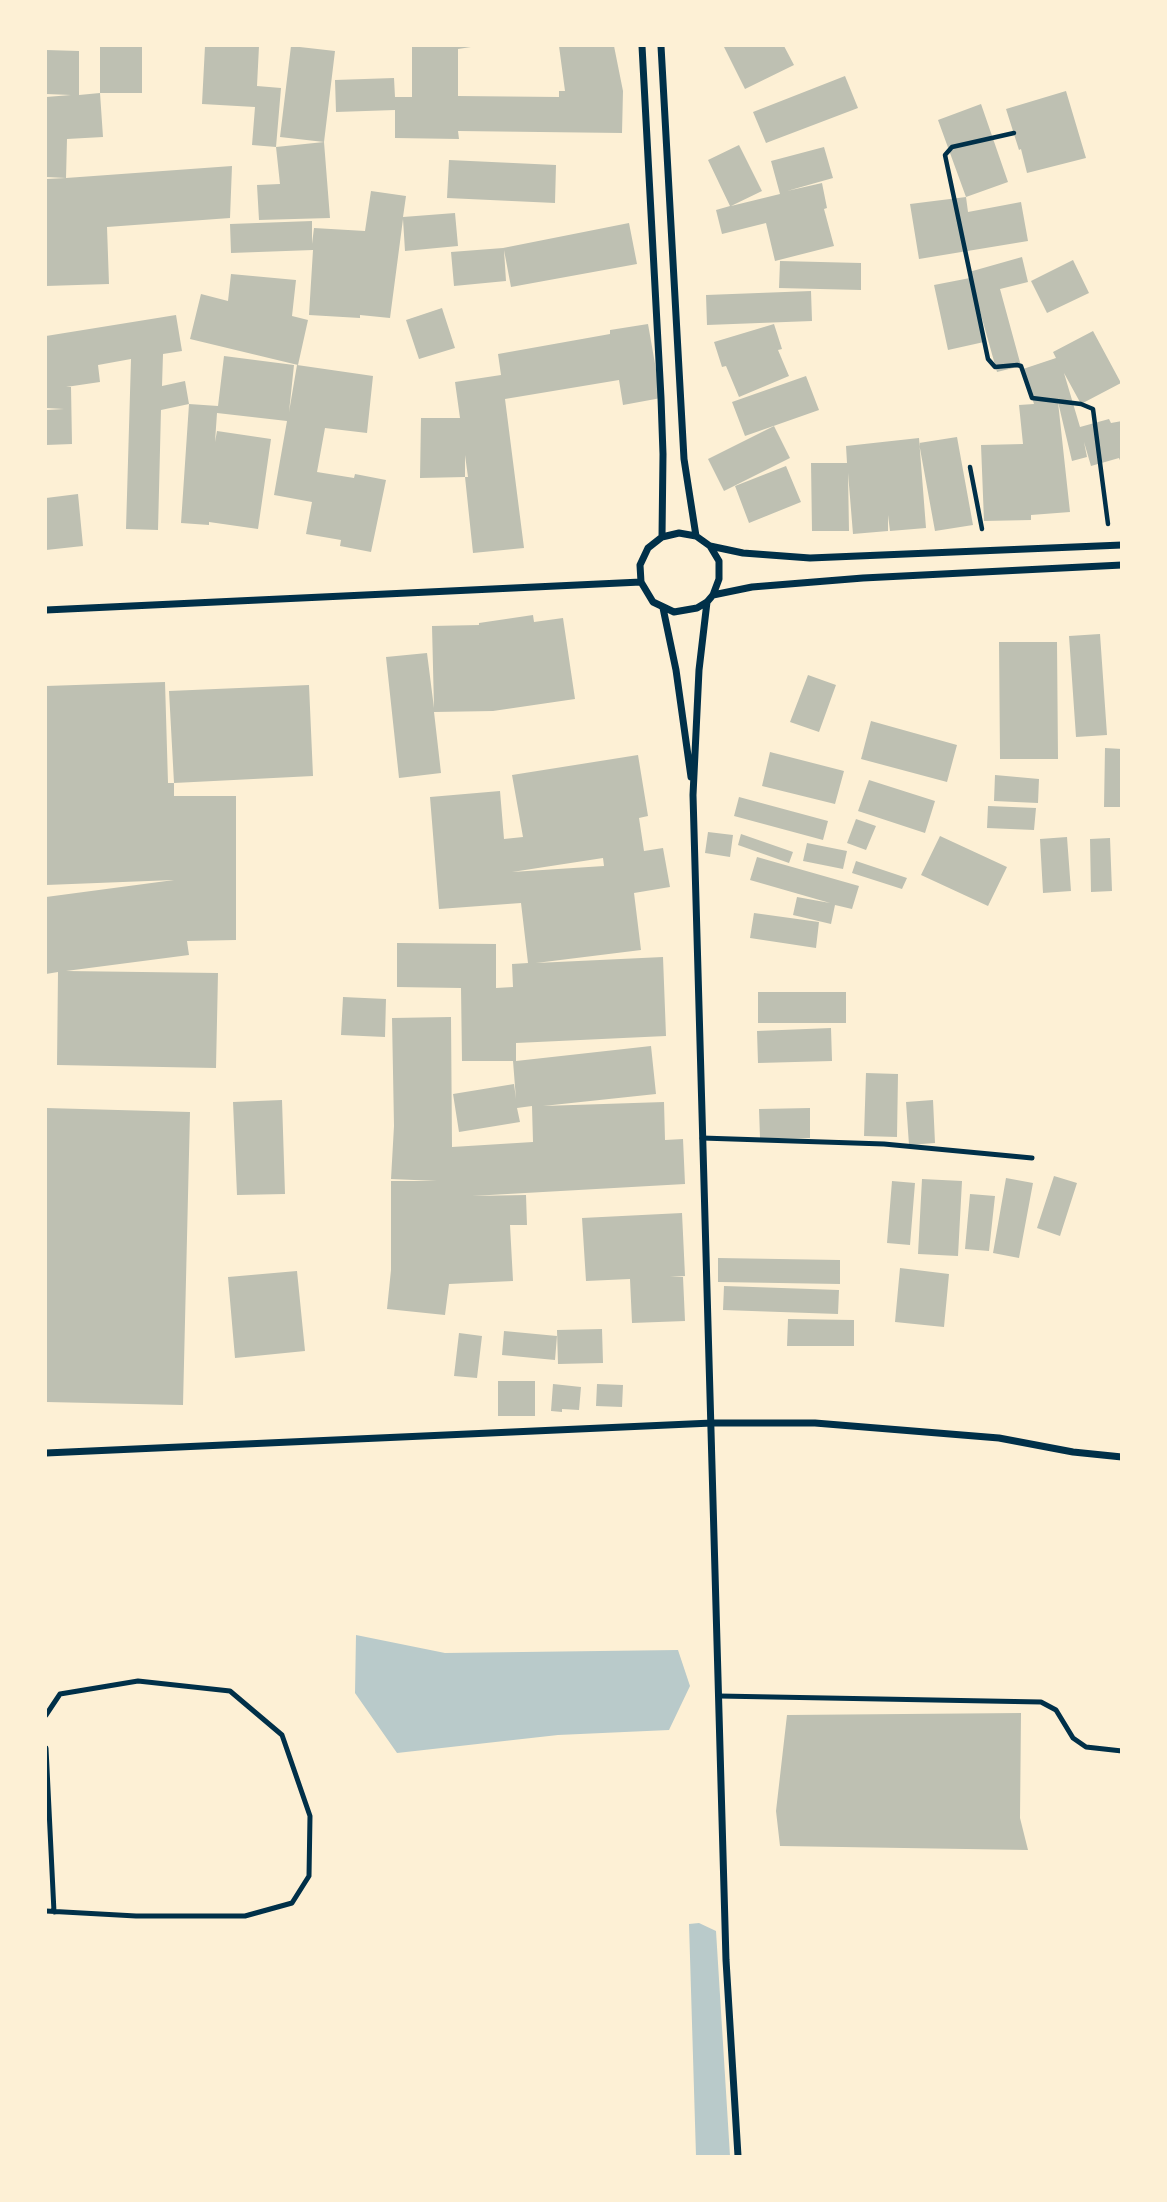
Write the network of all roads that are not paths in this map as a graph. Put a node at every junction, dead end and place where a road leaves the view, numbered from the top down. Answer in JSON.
{"nodes":[{"id":1,"x":642,"y":46,"type":"edge"},
{"id":2,"x":661,"y":46,"type":"edge"},
{"id":3,"x":677,"y":360,"type":"junction"},
{"id":4,"x":660,"y":361,"type":"junction"},
{"id":5,"x":696,"y":536,"type":"junction"},
{"id":6,"x":662,"y":537,"type":"junction"},
{"id":7,"x":1122,"y":545,"type":"edge"},
{"id":8,"x":710,"y":546,"type":"junction"},
{"id":9,"x":1122,"y":565,"type":"edge"},
{"id":10,"x":641,"y":582,"type":"junction"},
{"id":11,"x":713,"y":595,"type":"junction"},
{"id":12,"x":707,"y":602,"type":"junction"},
{"id":13,"x":663,"y":608,"type":"junction"},
{"id":14,"x":46,"y":610,"type":"edge"},
{"id":15,"x":693,"y":795,"type":"junction"},
{"id":16,"x":702,"y":1138,"type":"junction"},
{"id":17,"x":1032,"y":1158,"type":"dead end"},
{"id":18,"x":712,"y":1423,"type":"junction"},
{"id":19,"x":46,"y":1453,"type":"edge"},
{"id":20,"x":1122,"y":1457,"type":"edge"},
{"id":21,"x":719,"y":1696,"type":"junction"},
{"id":22,"x":46,"y":1715,"type":"edge"},
{"id":23,"x":46,"y":1748,"type":"edge"},
{"id":24,"x":1122,"y":1751,"type":"edge"},
{"id":25,"x":46,"y":1912,"type":"edge"},
{"id":26,"x":54,"y":1912,"type":"junction"},
{"id":27,"x":738,"y":2157,"type":"edge"}],
"edges":[{"from":1,"to":4,"type":"street"},
{"from":2,"to":3,"type":"street"},
{"from":3,"to":4,"type":"street"},
{"from":3,"to":5,"type":"street"},
{"from":4,"to":6,"type":"street"},
{"from":5,"to":6,"type":"street"},
{"from":5,"to":8,"type":"street"},
{"from":6,"to":10,"type":"street"},
{"from":7,"to":8,"type":"street"},
{"from":8,"to":11,"type":"street"},
{"from":9,"to":11,"type":"street"},
{"from":10,"to":13,"type":"street"},
{"from":10,"to":14,"type":"street"},
{"from":11,"to":12,"type":"street"},
{"from":12,"to":13,"type":"street"},
{"from":12,"to":15,"type":"street"},
{"from":13,"to":15,"type":"street"},
{"from":15,"to":16,"type":"street"},
{"from":16,"to":17,"type":"lane"},
{"from":16,"to":18,"type":"street"},
{"from":18,"to":19,"type":"street"},
{"from":18,"to":20,"type":"street"},
{"from":18,"to":21,"type":"street"},
{"from":21,"to":24,"type":"lane"},
{"from":21,"to":27,"type":"street"},
{"from":22,"to":26,"type":"lane"},
{"from":23,"to":26,"type":"lane"},
{"from":25,"to":26,"type":"lane"}]}
